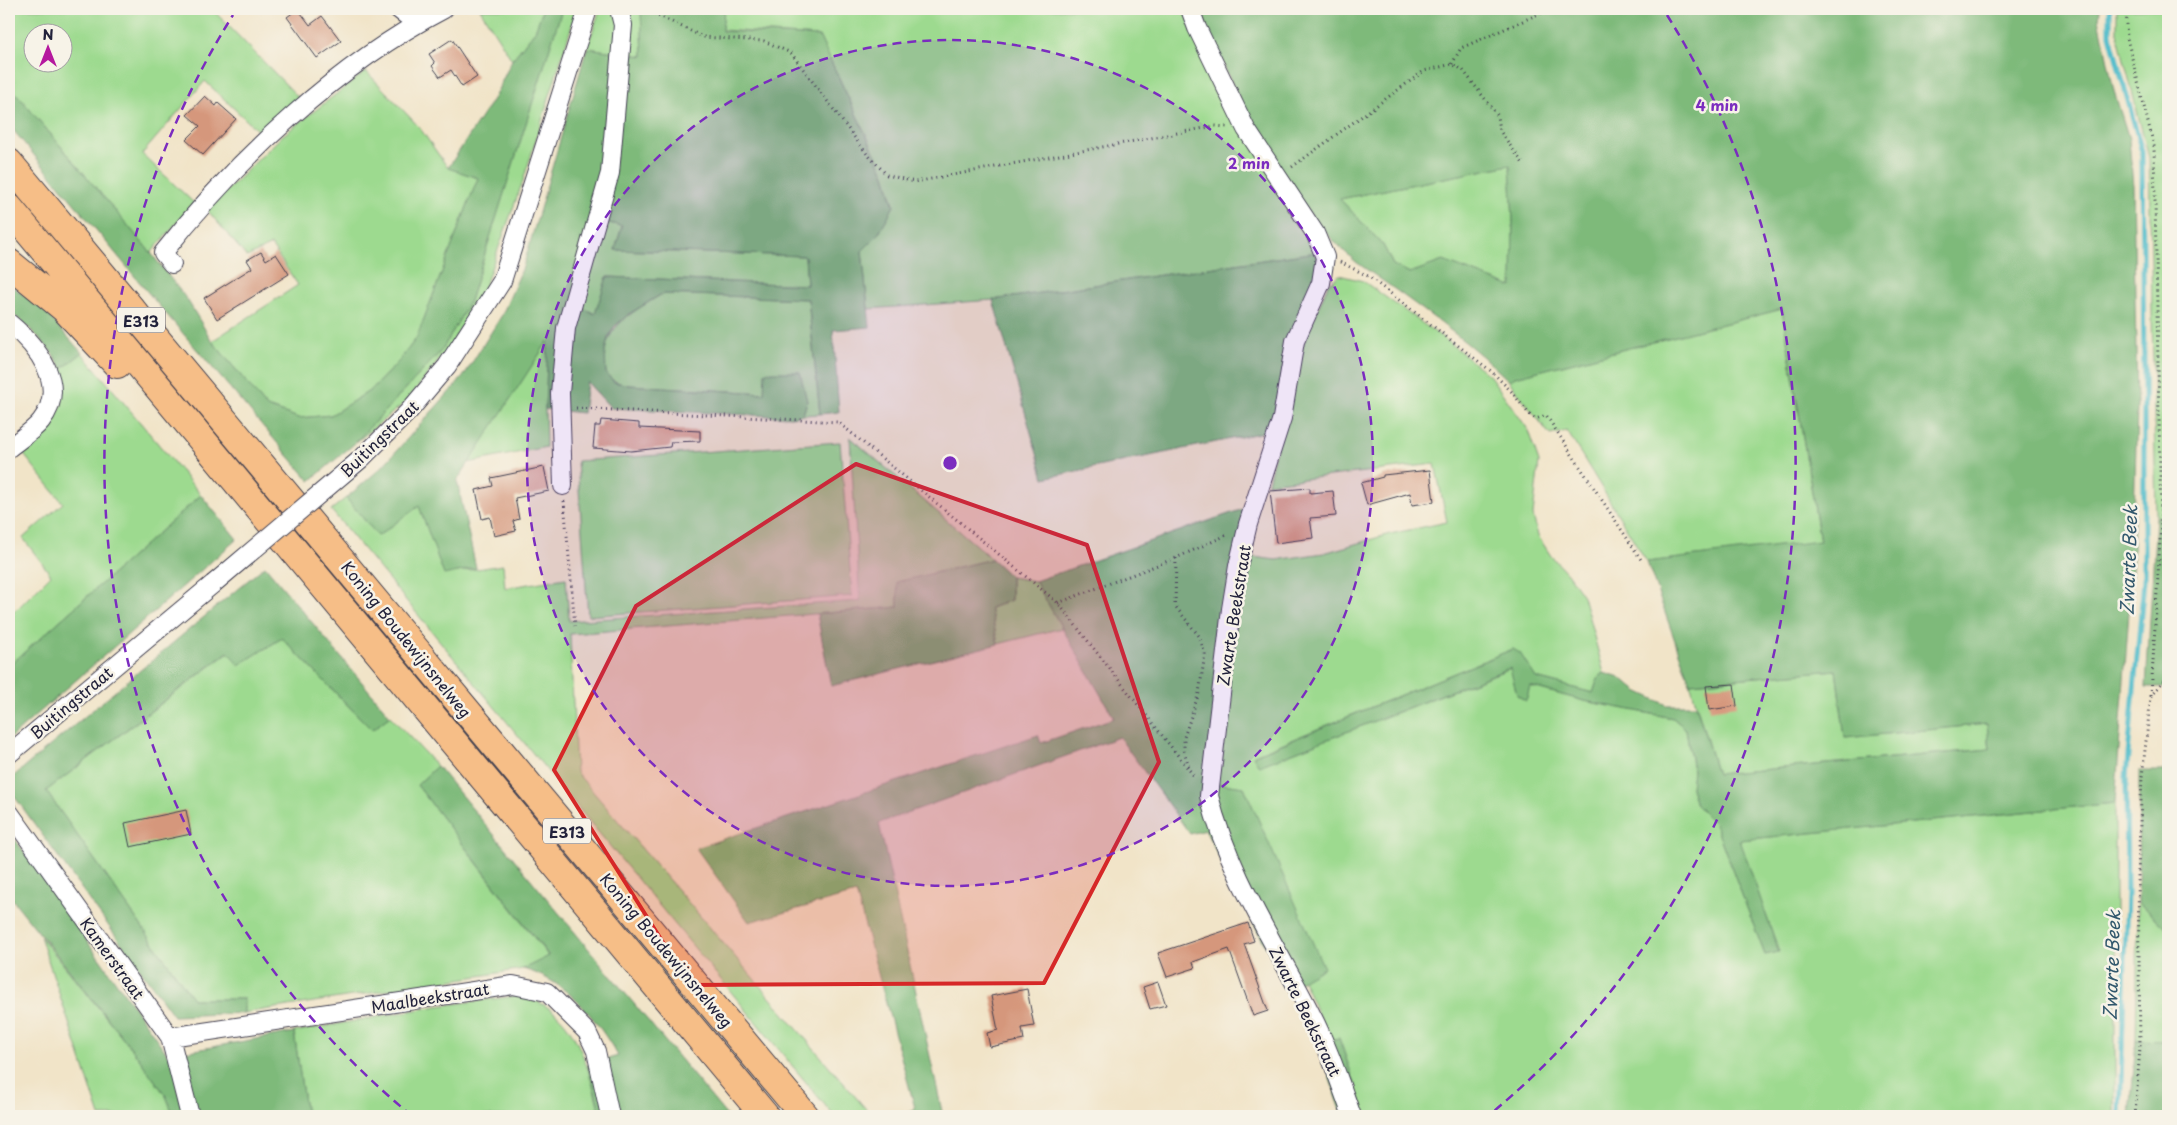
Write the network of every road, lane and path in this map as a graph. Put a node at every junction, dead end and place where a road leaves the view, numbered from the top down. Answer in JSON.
{"nodes":[{"id":1,"x":398,"y":9,"type":"edge"},
{"id":2,"x":444,"y":9,"type":"edge"},
{"id":3,"x":588,"y":9,"type":"edge"},
{"id":4,"x":619,"y":9,"type":"edge"},
{"id":5,"x":645,"y":9,"type":"edge"},
{"id":6,"x":1190,"y":9,"type":"edge"},
{"id":7,"x":1550,"y":9,"type":"edge"},
{"id":8,"x":2125,"y":9,"type":"edge"},
{"id":9,"x":416,"y":23,"type":"junction"},
{"id":10,"x":1452,"y":64,"type":"junction"},
{"id":11,"x":1246,"y":129,"type":"junction"},
{"id":12,"x":9,"y":163,"type":"edge"},
{"id":13,"x":1524,"y":165,"type":"dead end"},
{"id":14,"x":1277,"y":178,"type":"junction"},
{"id":15,"x":9,"y":208,"type":"edge"},
{"id":16,"x":1325,"y":257,"type":"junction"},
{"id":17,"x":9,"y":263,"type":"edge"},
{"id":18,"x":172,"y":264,"type":"dead end"},
{"id":19,"x":9,"y":323,"type":"edge"},
{"id":20,"x":160,"y":388,"type":"junction"},
{"id":21,"x":561,"y":408,"type":"junction"},
{"id":22,"x":9,"y":448,"type":"edge"},
{"id":23,"x":563,"y":486,"type":"joint"},
{"id":24,"x":2168,"y":523,"type":"edge"},
{"id":25,"x":1248,"y":524,"type":"junction"},
{"id":26,"x":2161,"y":524,"type":"junction"},
{"id":27,"x":1176,"y":558,"type":"junction"},
{"id":28,"x":1642,"y":561,"type":"dead end"},
{"id":29,"x":1058,"y":603,"type":"junction"},
{"id":30,"x":575,"y":626,"type":"dead end"},
{"id":31,"x":2168,"y":676,"type":"edge"},
{"id":32,"x":2151,"y":696,"type":"junction"},
{"id":33,"x":9,"y":754,"type":"edge"},
{"id":34,"x":1190,"y":771,"type":"junction"},
{"id":35,"x":1209,"y":796,"type":"junction"},
{"id":36,"x":9,"y":812,"type":"edge"},
{"id":37,"x":170,"y":1037,"type":"junction"},
{"id":38,"x":190,"y":1116,"type":"edge"},
{"id":39,"x":610,"y":1116,"type":"edge"},
{"id":40,"x":765,"y":1116,"type":"edge"},
{"id":41,"x":805,"y":1116,"type":"edge"},
{"id":42,"x":1352,"y":1116,"type":"edge"},
{"id":43,"x":2135,"y":1116,"type":"edge"}],
"edges":[{"from":1,"to":9,"type":"street"},
{"from":2,"to":9,"type":"street"},
{"from":3,"to":33,"type":"street","name":"Buitingstraat","bridge":true},
{"from":4,"to":21,"type":"street"},
{"from":5,"to":11,"type":"path"},
{"from":6,"to":11,"type":"street"},
{"from":7,"to":10,"type":"path"},
{"from":8,"to":26,"type":"path"},
{"from":9,"to":18,"type":"street"},
{"from":10,"to":13,"type":"path"},
{"from":10,"to":14,"type":"path"},
{"from":11,"to":14,"type":"street"},
{"from":12,"to":41,"type":"highway","name":"Koning Boudewijnsnelweg","number":"E313"},
{"from":14,"to":16,"type":"street"},
{"from":15,"to":20,"type":"highway","name":"Koning Boudewijnsnelweg","number":"E313"},
{"from":16,"to":25,"type":"street","name":"Zwarte Beekstraat"},
{"from":16,"to":28,"type":"path"},
{"from":17,"to":20,"type":"highway"},
{"from":19,"to":22,"type":"street"},
{"from":20,"to":40,"type":"highway","name":"Koning Boudewijnsnelweg","number":"E313"},
{"from":21,"to":23,"type":"street"},
{"from":21,"to":29,"type":"path"},
{"from":23,"to":30,"type":"path"},
{"from":24,"to":26,"type":"path"},
{"from":25,"to":27,"type":"path"},
{"from":25,"to":35,"type":"street","name":"Zwarte Beekstraat"},
{"from":26,"to":32,"type":"path"},
{"from":27,"to":29,"type":"path"},
{"from":27,"to":34,"type":"path"},
{"from":29,"to":34,"type":"path"},
{"from":31,"to":32,"type":"path"},
{"from":32,"to":43,"type":"path"},
{"from":34,"to":35,"type":"path"},
{"from":35,"to":42,"type":"street","name":"Zwarte Beekstraat"},
{"from":36,"to":37,"type":"street","name":"Kamerstraat"},
{"from":37,"to":38,"type":"street","name":"Kamerstraat"},
{"from":37,"to":39,"type":"street","name":"Maalbeekstraat"}]}
